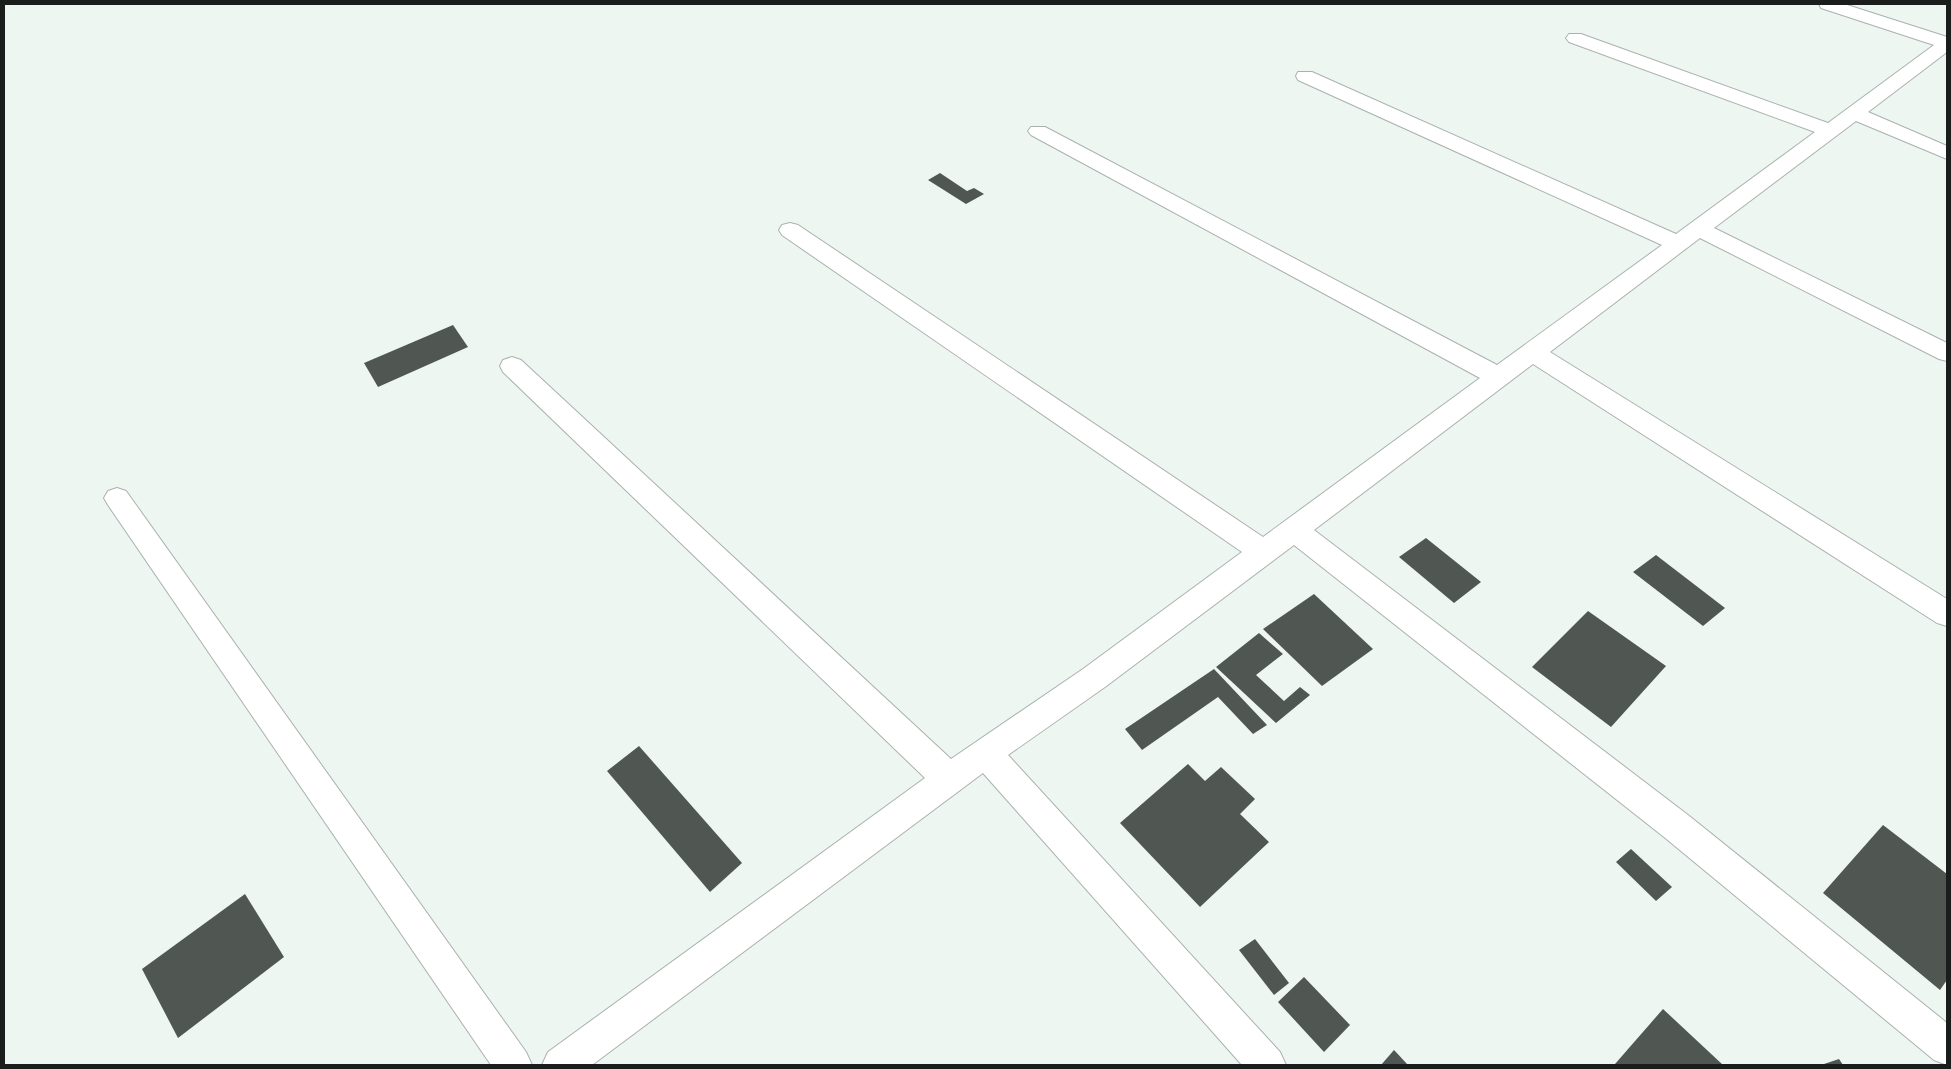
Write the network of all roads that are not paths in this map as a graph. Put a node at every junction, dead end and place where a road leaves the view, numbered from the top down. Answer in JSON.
{"nodes":[{"id":1,"x":1828,"y":4,"type":"edge"},
{"id":2,"x":1575,"y":38,"type":"dead end"},
{"id":3,"x":1947,"y":44,"type":"edge"},
{"id":4,"x":1305,"y":76,"type":"dead end"},
{"id":5,"x":1854,"y":114,"type":"junction"},
{"id":6,"x":1038,"y":131,"type":"dead end"},
{"id":7,"x":1831,"y":131,"type":"junction"},
{"id":8,"x":1947,"y":153,"type":"edge"},
{"id":9,"x":790,"y":230,"type":"dead end"},
{"id":10,"x":1689,"y":236,"type":"junction"},
{"id":11,"x":1532,"y":352,"type":"junction"},
{"id":12,"x":1947,"y":353,"type":"edge"},
{"id":13,"x":512,"y":366,"type":"dead end"},
{"id":14,"x":1499,"y":377,"type":"junction"},
{"id":15,"x":117,"y":498,"type":"dead end"},
{"id":16,"x":1294,"y":530,"type":"junction"},
{"id":17,"x":1263,"y":552,"type":"junction"},
{"id":18,"x":1947,"y":614,"type":"edge"},
{"id":19,"x":985,"y":753,"type":"junction"},
{"id":20,"x":949,"y":779,"type":"junction"},
{"id":21,"x":1947,"y":1047,"type":"edge"},
{"id":22,"x":513,"y":1065,"type":"edge"},
{"id":23,"x":561,"y":1065,"type":"edge"},
{"id":24,"x":1267,"y":1065,"type":"edge"}],
"edges":[{"from":1,"to":3,"type":"street"},
{"from":2,"to":7,"type":"street"},
{"from":3,"to":5,"type":"street"},
{"from":4,"to":10,"type":"street"},
{"from":5,"to":7,"type":"street"},
{"from":5,"to":8,"type":"street"},
{"from":6,"to":14,"type":"street"},
{"from":7,"to":10,"type":"street"},
{"from":9,"to":17,"type":"street"},
{"from":10,"to":11,"type":"street"},
{"from":10,"to":12,"type":"street"},
{"from":11,"to":14,"type":"street"},
{"from":11,"to":18,"type":"street"},
{"from":13,"to":20,"type":"street"},
{"from":14,"to":16,"type":"street"},
{"from":15,"to":22,"type":"street"},
{"from":16,"to":17,"type":"street"},
{"from":16,"to":21,"type":"street"},
{"from":17,"to":19,"type":"street"},
{"from":19,"to":20,"type":"street"},
{"from":19,"to":24,"type":"street"},
{"from":20,"to":23,"type":"street"}]}
